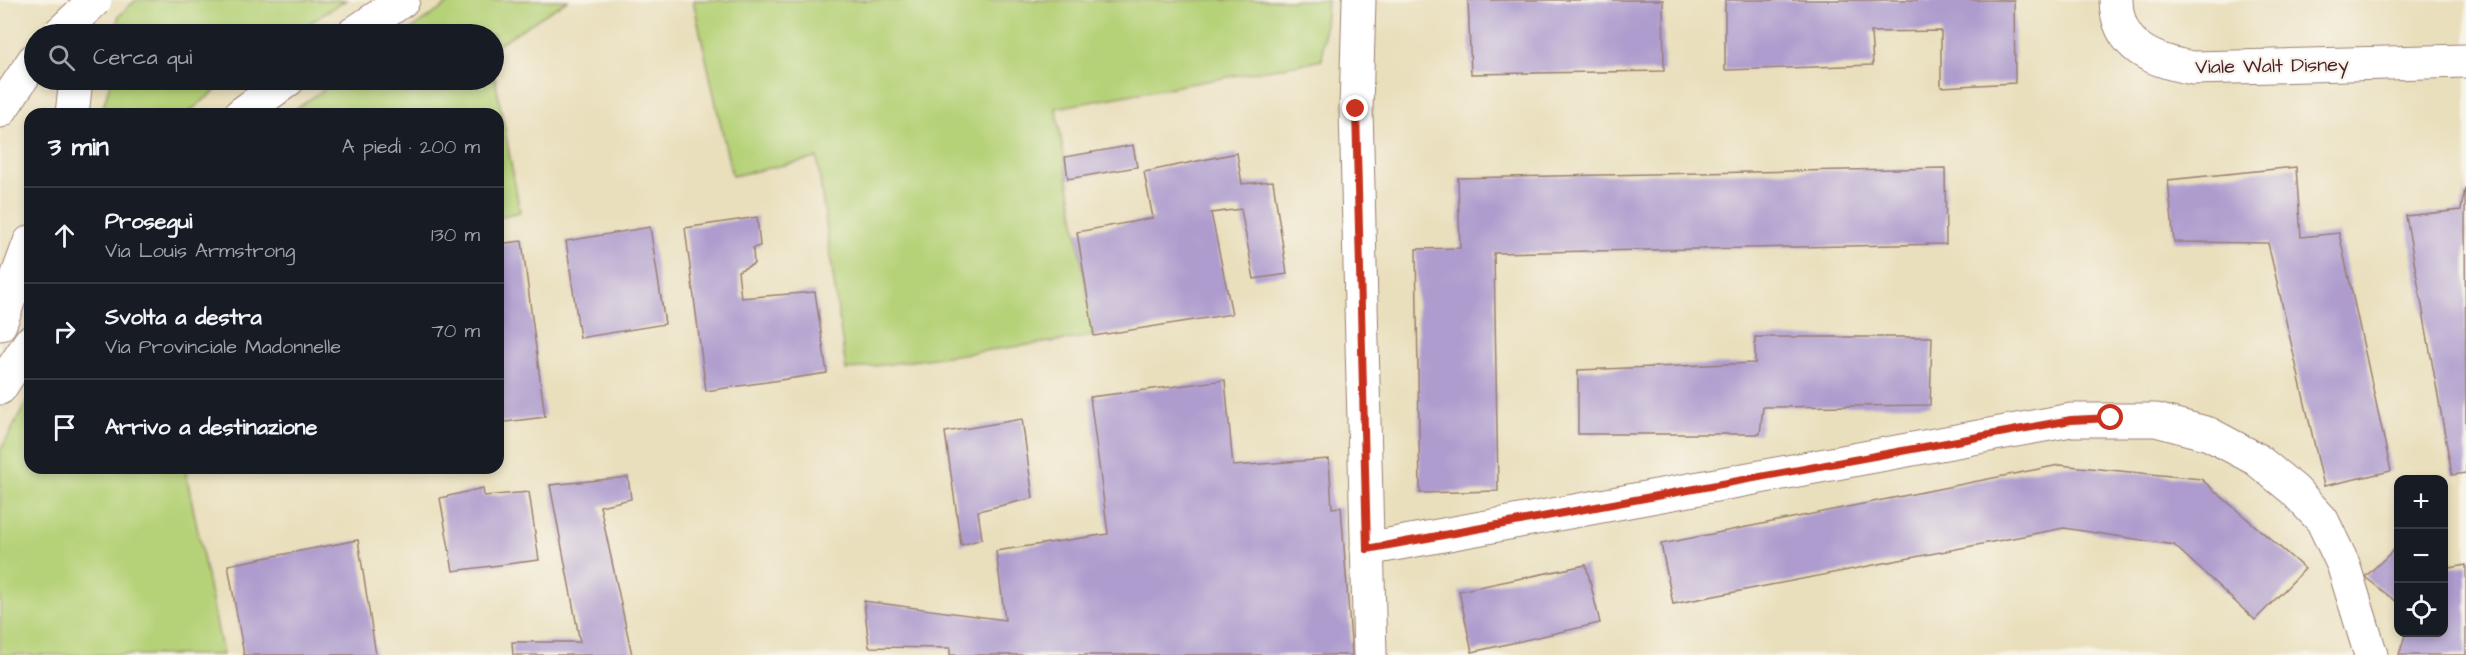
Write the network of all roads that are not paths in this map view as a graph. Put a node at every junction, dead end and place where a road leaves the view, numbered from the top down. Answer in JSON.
{"nodes":[{"id":1,"x":86,"y":0,"type":"edge"},
{"id":2,"x":95,"y":0,"type":"edge"},
{"id":3,"x":403,"y":0,"type":"edge"},
{"id":4,"x":1359,"y":0,"type":"edge"},
{"id":5,"x":2116,"y":0,"type":"edge"},
{"id":6,"x":70,"y":24,"type":"edge"},
{"id":7,"x":82,"y":24,"type":"edge"},
{"id":8,"x":368,"y":24,"type":"edge"},
{"id":9,"x":2466,"y":61,"type":"edge"},
{"id":10,"x":24,"y":75,"type":"edge"},
{"id":11,"x":75,"y":90,"type":"edge"},
{"id":12,"x":274,"y":90,"type":"edge"},
{"id":13,"x":73,"y":108,"type":"edge"},
{"id":14,"x":249,"y":108,"type":"edge"},
{"id":15,"x":0,"y":111,"type":"edge"},
{"id":16,"x":24,"y":258,"type":"edge"},
{"id":17,"x":0,"y":324,"type":"edge"},
{"id":18,"x":24,"y":351,"type":"edge"},
{"id":19,"x":0,"y":388,"type":"edge"},
{"id":20,"x":1367,"y":549,"type":"junction"},
{"id":21,"x":1370,"y":655,"type":"edge"},
{"id":22,"x":2371,"y":655,"type":"edge"}],
"edges":[{"from":1,"to":7,"type":"street"},
{"from":2,"to":6,"type":"street","bridge":true},
{"from":3,"to":8,"type":"street"},
{"from":4,"to":20,"type":"street"},
{"from":5,"to":9,"type":"street","name":"Viale Walt Disney"},
{"from":10,"to":15,"type":"street"},
{"from":11,"to":13,"type":"street"},
{"from":12,"to":14,"type":"street"},
{"from":16,"to":17,"type":"street"},
{"from":18,"to":19,"type":"street"},
{"from":20,"to":21,"type":"street"},
{"from":20,"to":22,"type":"street"}]}
